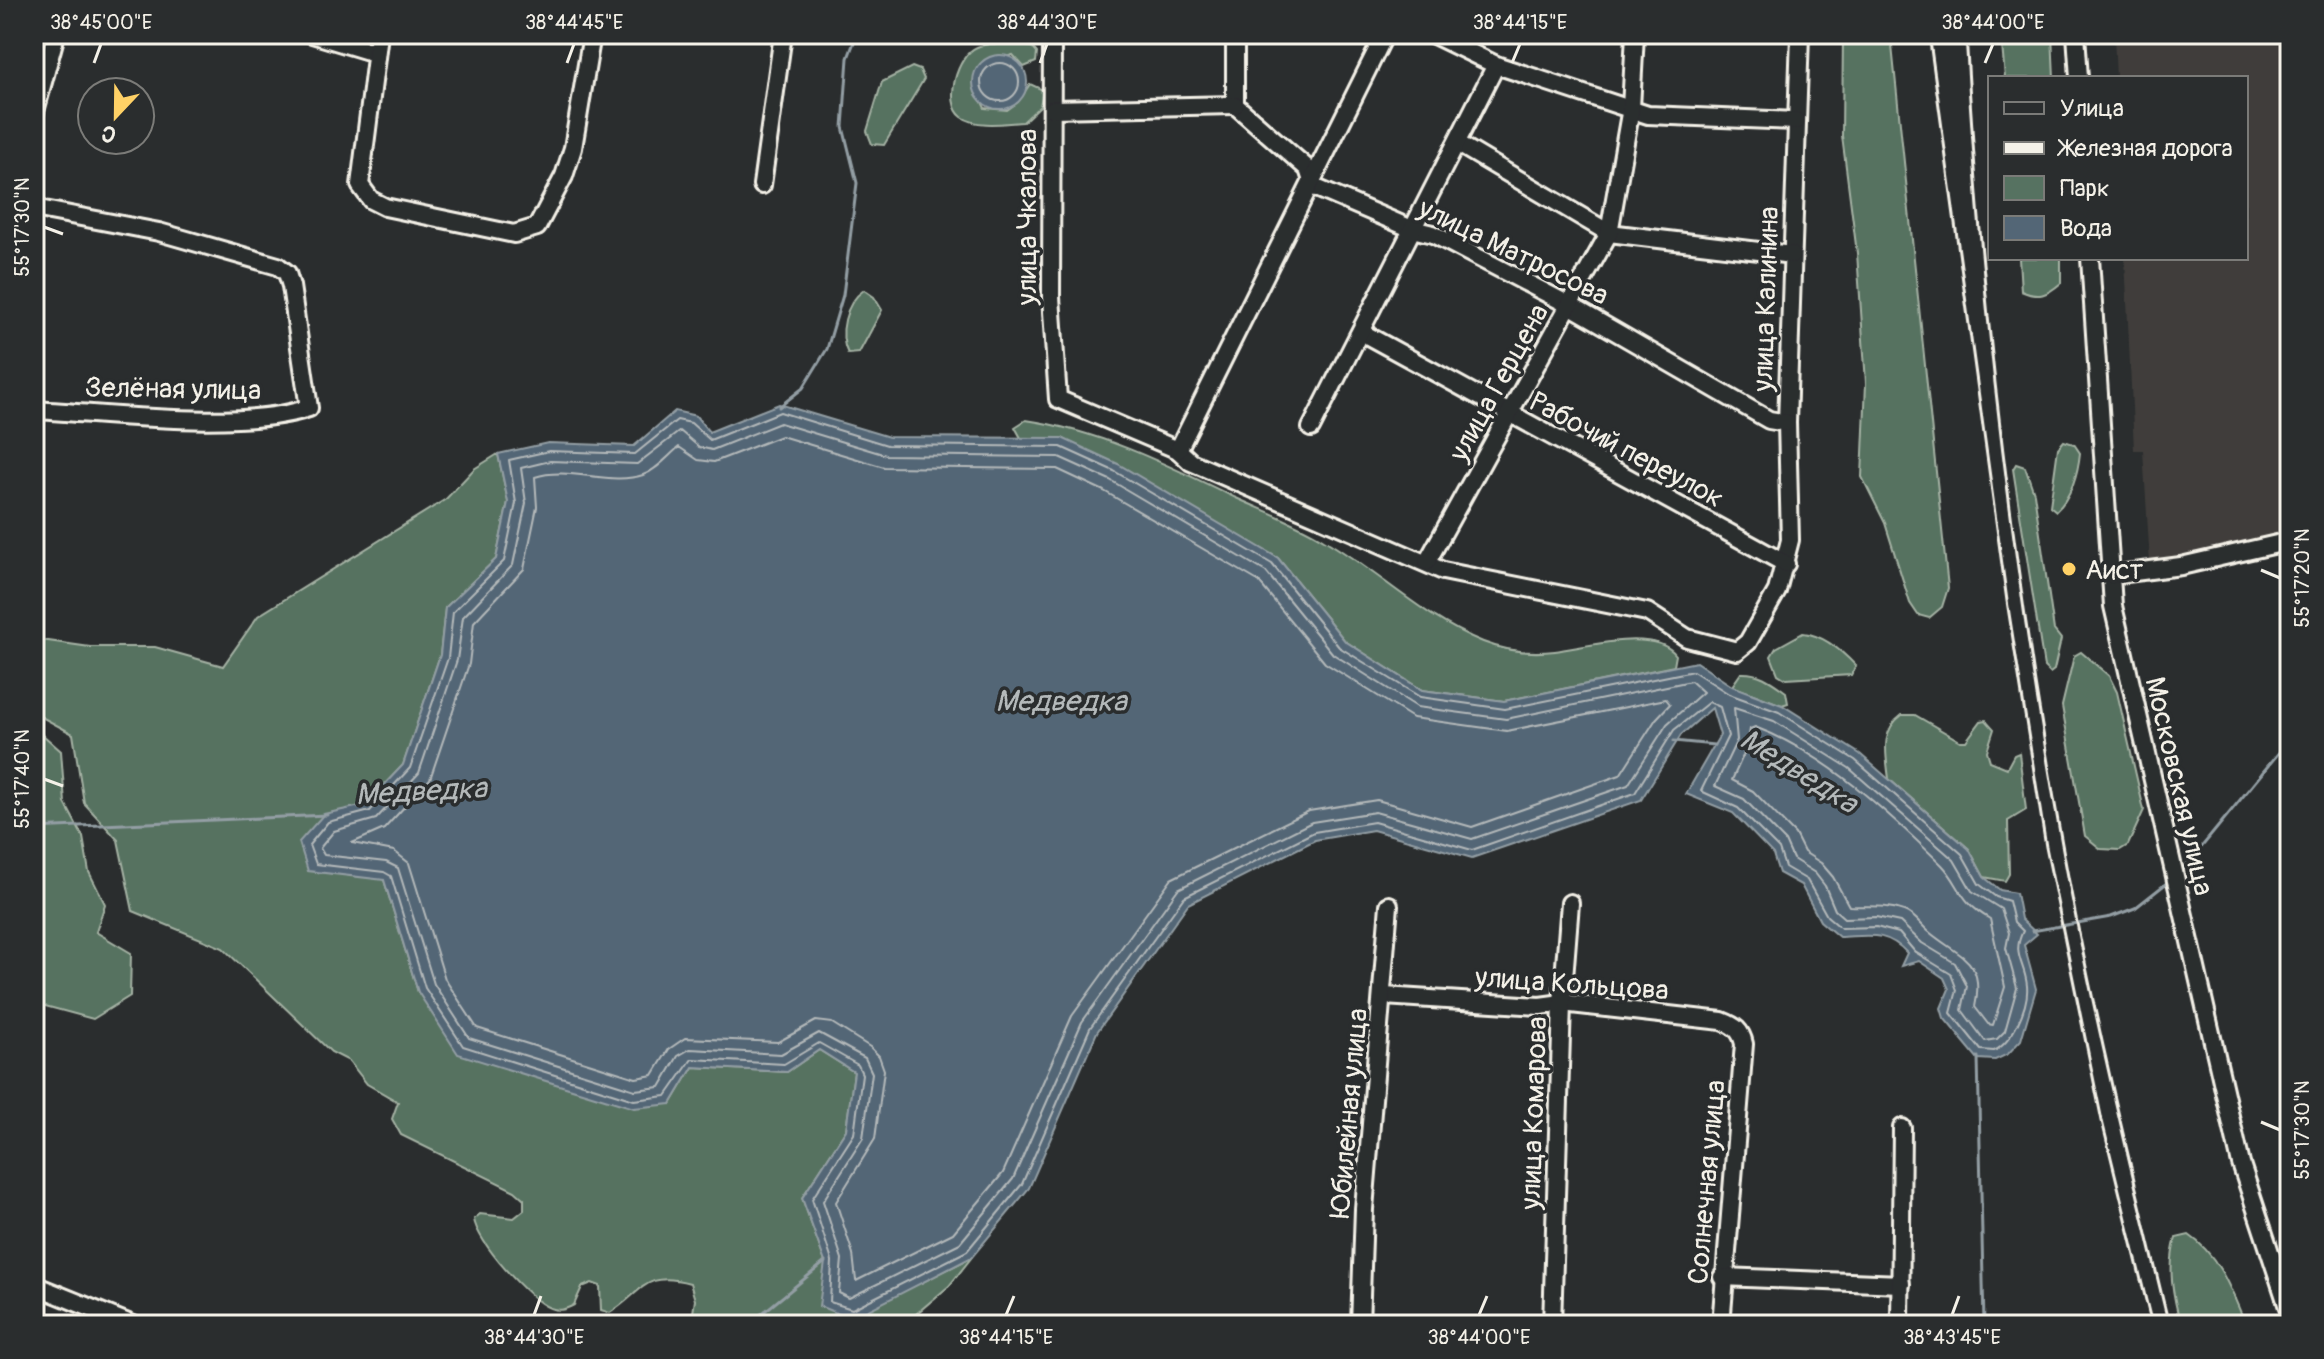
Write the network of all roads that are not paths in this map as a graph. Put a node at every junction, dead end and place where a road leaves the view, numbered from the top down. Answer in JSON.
{"nodes":[{"id":1,"x":56,"y":34,"type":"edge"},
{"id":2,"x":312,"y":34,"type":"edge"},
{"id":3,"x":379,"y":34,"type":"edge"},
{"id":4,"x":592,"y":34,"type":"edge"},
{"id":5,"x":783,"y":34,"type":"edge"},
{"id":6,"x":1052,"y":34,"type":"edge"},
{"id":7,"x":1235,"y":34,"type":"edge"},
{"id":8,"x":1385,"y":34,"type":"edge"},
{"id":9,"x":1432,"y":34,"type":"edge"},
{"id":10,"x":1635,"y":34,"type":"edge"},
{"id":11,"x":1800,"y":34,"type":"edge"},
{"id":12,"x":2076,"y":34,"type":"edge"},
{"id":13,"x":375,"y":53,"type":"junction"},
{"id":14,"x":1496,"y":65,"type":"junction"},
{"id":15,"x":2079,"y":76,"type":"edge"},
{"id":16,"x":1235,"y":105,"type":"junction"},
{"id":17,"x":1631,"y":108,"type":"junction"},
{"id":18,"x":1052,"y":109,"type":"junction"},
{"id":19,"x":34,"y":115,"type":"edge"},
{"id":20,"x":1797,"y":121,"type":"junction"},
{"id":21,"x":1457,"y":143,"type":"junction"},
{"id":22,"x":1311,"y":178,"type":"junction"},
{"id":23,"x":762,"y":185,"type":"dead end"},
{"id":24,"x":34,"y":208,"type":"edge"},
{"id":25,"x":1412,"y":229,"type":"junction"},
{"id":26,"x":1609,"y":233,"type":"junction"},
{"id":27,"x":1792,"y":255,"type":"junction"},
{"id":28,"x":2090,"y":260,"type":"edge"},
{"id":29,"x":1571,"y":306,"type":"junction"},
{"id":30,"x":1361,"y":332,"type":"junction"},
{"id":31,"x":34,"y":410,"type":"edge"},
{"id":32,"x":1510,"y":415,"type":"junction"},
{"id":33,"x":1787,"y":423,"type":"junction"},
{"id":34,"x":1311,"y":428,"type":"dead end"},
{"id":35,"x":1178,"y":450,"type":"junction"},
{"id":36,"x":2290,"y":541,"type":"edge"},
{"id":37,"x":1427,"y":562,"type":"junction"},
{"id":38,"x":1786,"y":564,"type":"junction"},
{"id":39,"x":2111,"y":575,"type":"junction"},
{"id":40,"x":1570,"y":903,"type":"dead end"},
{"id":41,"x":1389,"y":905,"type":"dead end"},
{"id":42,"x":1384,"y":996,"type":"junction"},
{"id":43,"x":1562,"y":1003,"type":"junction"},
{"id":44,"x":1744,"y":1044,"type":"joint"},
{"id":45,"x":1902,"y":1128,"type":"dead end"},
{"id":46,"x":1722,"y":1277,"type":"junction"},
{"id":47,"x":1901,"y":1284,"type":"junction"},
{"id":48,"x":34,"y":1285,"type":"edge"},
{"id":49,"x":2290,"y":1313,"type":"edge"},
{"id":50,"x":133,"y":1325,"type":"edge"},
{"id":51,"x":1360,"y":1325,"type":"edge"},
{"id":52,"x":1552,"y":1325,"type":"edge"},
{"id":53,"x":1721,"y":1325,"type":"edge"},
{"id":54,"x":1900,"y":1325,"type":"edge"}],
"edges":[{"from":1,"to":19,"type":"street"},
{"from":2,"to":13,"type":"street"},
{"from":3,"to":13,"type":"street"},
{"from":4,"to":13,"type":"street"},
{"from":5,"to":23,"type":"street"},
{"from":6,"to":18,"type":"street","name":"улица Чкалова"},
{"from":7,"to":16,"type":"street"},
{"from":8,"to":22,"type":"street"},
{"from":9,"to":14,"type":"street"},
{"from":10,"to":17,"type":"street","name":"улица Герцена"},
{"from":11,"to":20,"type":"street","name":"улица Калинина"},
{"from":12,"to":15,"type":"street"},
{"from":14,"to":17,"type":"street"},
{"from":14,"to":21,"type":"street"},
{"from":16,"to":18,"type":"street"},
{"from":16,"to":22,"type":"street","name":"улица Матросова"},
{"from":17,"to":20,"type":"street"},
{"from":17,"to":26,"type":"street","name":"улица Герцена"},
{"from":18,"to":35,"type":"street","name":"улица Чкалова"},
{"from":20,"to":27,"type":"street","name":"улица Калинина"},
{"from":21,"to":25,"type":"street"},
{"from":21,"to":26,"type":"street"},
{"from":22,"to":25,"type":"street","name":"улица Матросова"},
{"from":22,"to":35,"type":"street"},
{"from":24,"to":31,"type":"street","name":"Зелёная улица"},
{"from":25,"to":29,"type":"street","name":"улица Матросова"},
{"from":25,"to":30,"type":"street"},
{"from":26,"to":27,"type":"street"},
{"from":26,"to":29,"type":"street","name":"улица Герцена"},
{"from":27,"to":33,"type":"street","name":"улица Калинина"},
{"from":28,"to":39,"type":"street","name":"Московская улица"},
{"from":29,"to":32,"type":"street","name":"улица Герцена"},
{"from":29,"to":33,"type":"street","name":"улица Матросова"},
{"from":30,"to":32,"type":"street","name":"Рабочий переулок"},
{"from":30,"to":34,"type":"street"},
{"from":32,"to":37,"type":"street","name":"улица Герцена"},
{"from":32,"to":38,"type":"street","name":"Рабочий переулок"},
{"from":33,"to":38,"type":"street","name":"улица Калинина"},
{"from":35,"to":37,"type":"street"},
{"from":36,"to":39,"type":"street"},
{"from":37,"to":38,"type":"street","name":"улица Калинина"},
{"from":39,"to":49,"type":"street","name":"Московская улица"},
{"from":40,"to":43,"type":"street","name":"улица Комарова"},
{"from":41,"to":42,"type":"street","name":"Юбилейная улица"},
{"from":42,"to":43,"type":"street","name":"улица Кольцова"},
{"from":42,"to":51,"type":"street","name":"Юбилейная улица"},
{"from":43,"to":44,"type":"street","name":"улица Кольцова"},
{"from":43,"to":52,"type":"street","name":"улица Комарова"},
{"from":44,"to":46,"type":"street","name":"Солнечная улица"},
{"from":45,"to":47,"type":"street"},
{"from":46,"to":47,"type":"street"},
{"from":46,"to":53,"type":"street","name":"Солнечная улица"},
{"from":47,"to":54,"type":"street"},
{"from":48,"to":50,"type":"street"}]}
